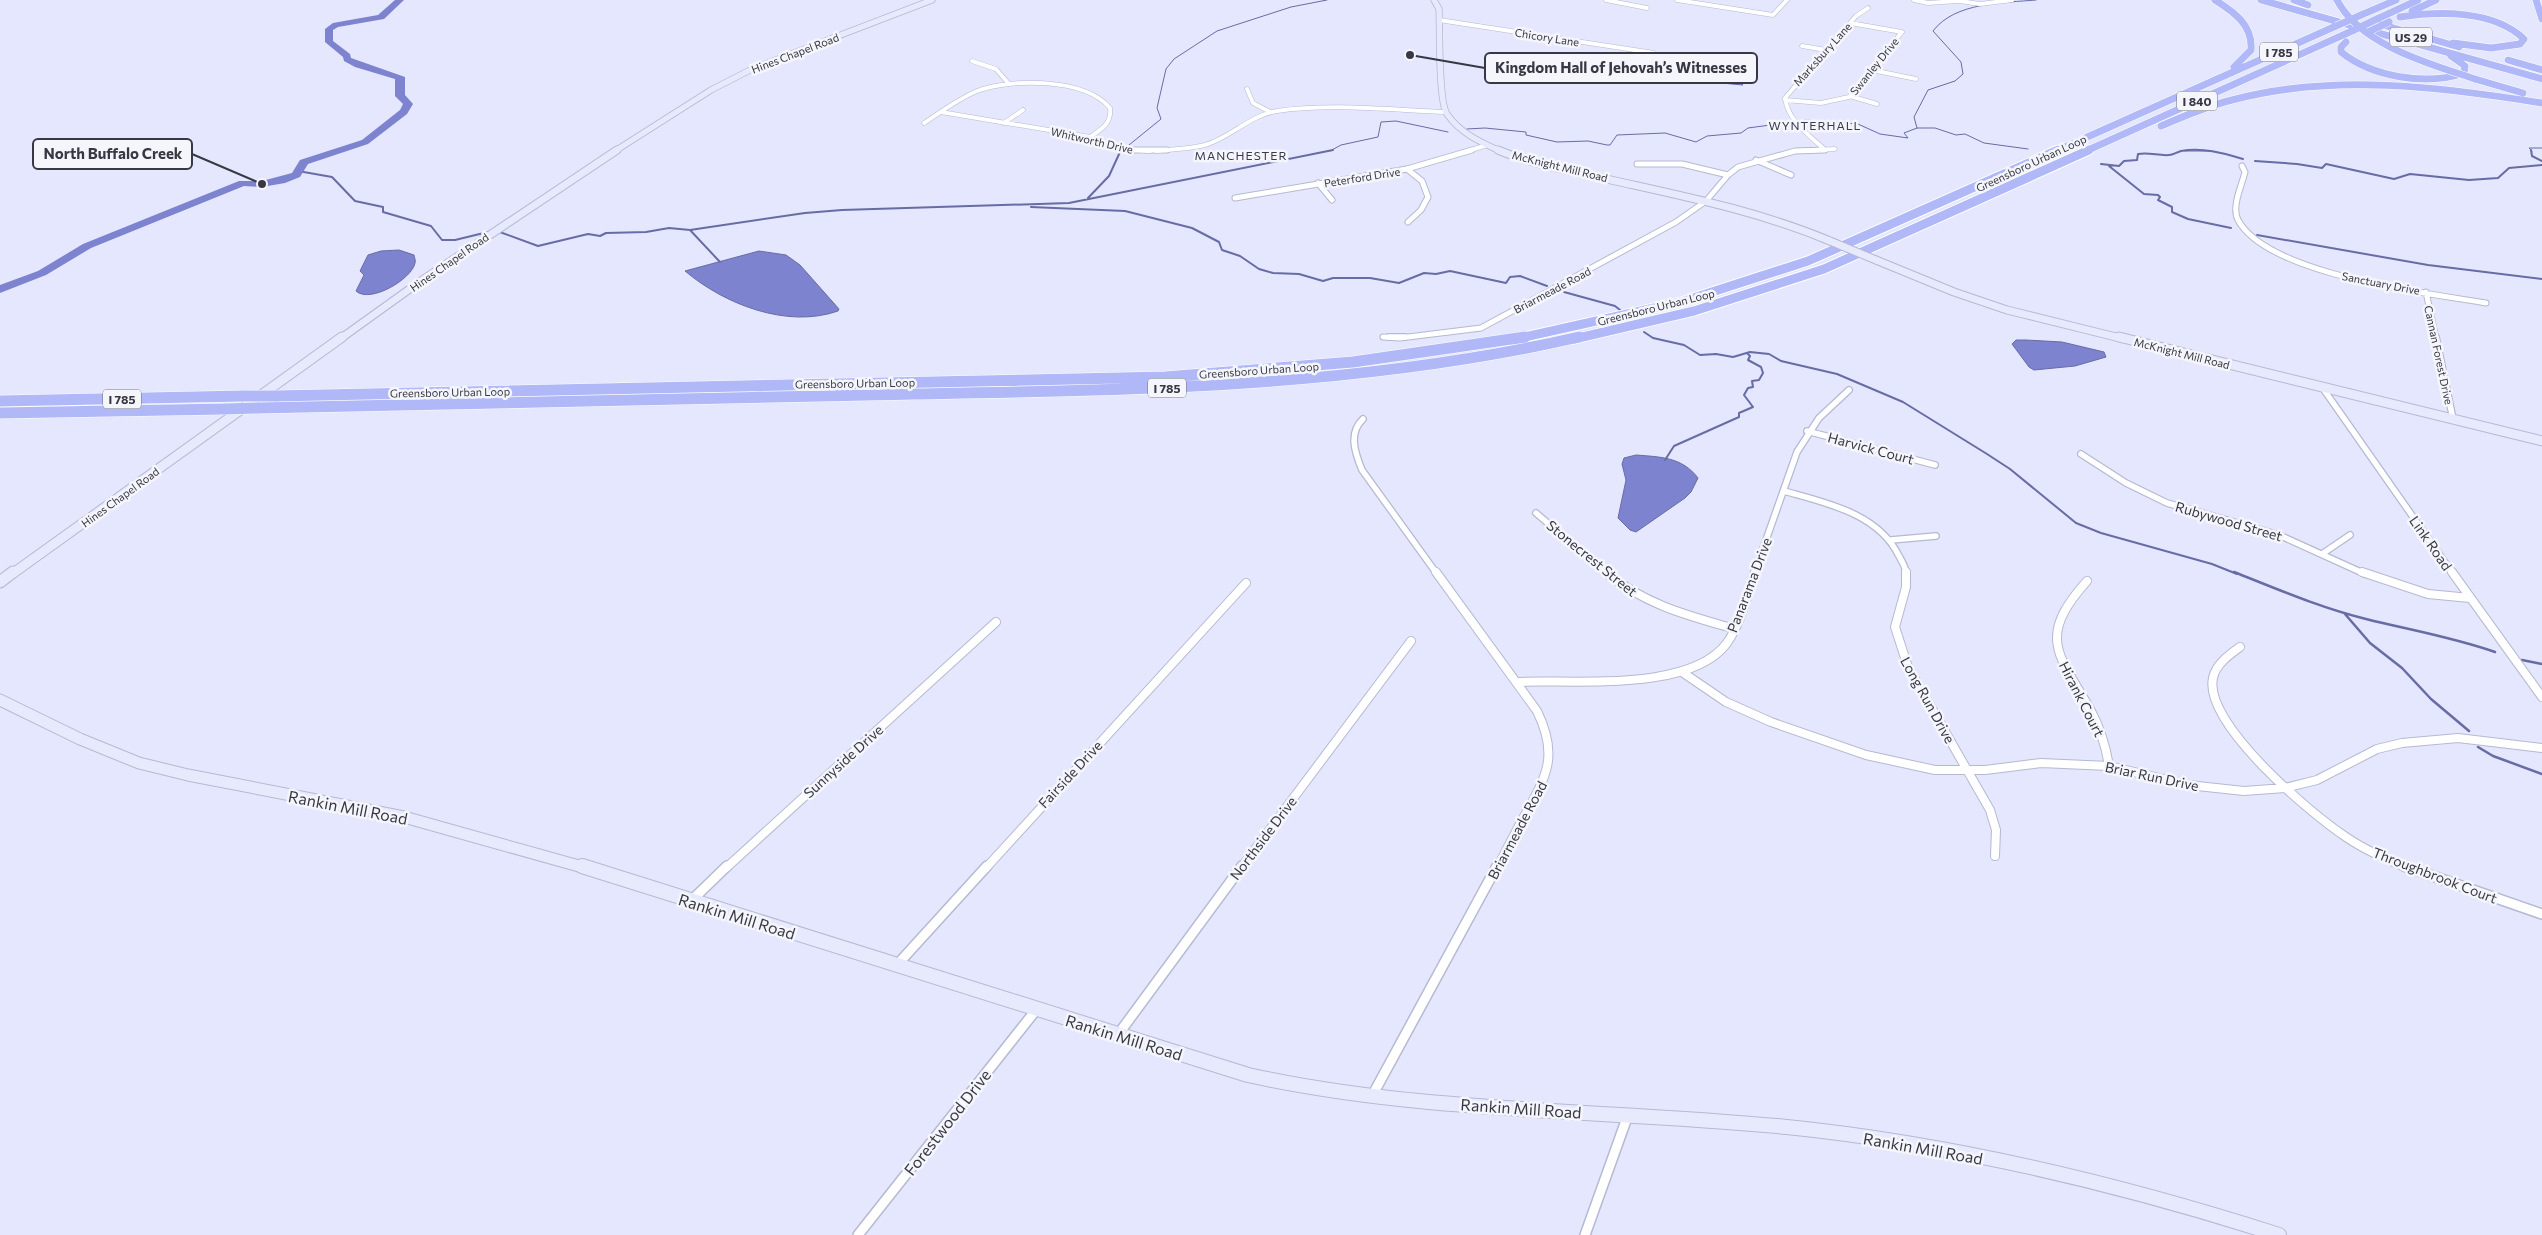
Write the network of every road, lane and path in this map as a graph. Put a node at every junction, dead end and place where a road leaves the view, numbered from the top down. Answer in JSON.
{"nodes":[{"id":1,"x":932,"y":0,"type":"edge"},
{"id":2,"x":1434,"y":0,"type":"edge"},
{"id":3,"x":1606,"y":0,"type":"edge"},
{"id":4,"x":1677,"y":0,"type":"edge"},
{"id":5,"x":1727,"y":0,"type":"edge"},
{"id":6,"x":1787,"y":0,"type":"edge"},
{"id":7,"x":1914,"y":0,"type":"edge"},
{"id":8,"x":2012,"y":0,"type":"edge"},
{"id":9,"x":2215,"y":0,"type":"edge"},
{"id":10,"x":2261,"y":0,"type":"edge"},
{"id":11,"x":2279,"y":0,"type":"edge"},
{"id":12,"x":2293,"y":0,"type":"edge"},
{"id":13,"x":2337,"y":0,"type":"edge"},
{"id":14,"x":2381,"y":0,"type":"edge"},
{"id":15,"x":2396,"y":0,"type":"edge"},
{"id":16,"x":2419,"y":0,"type":"edge"},
{"id":17,"x":2436,"y":0,"type":"edge"},
{"id":18,"x":2536,"y":0,"type":"edge"},
{"id":19,"x":1955,"y":1,"type":"edge"},
{"id":20,"x":1720,"y":7,"type":"junction"},
{"id":21,"x":2317,"y":7,"type":"dead end"},
{"id":22,"x":1647,"y":8,"type":"dead end"},
{"id":23,"x":1868,"y":8,"type":"dead end"},
{"id":24,"x":2372,"y":9,"type":"junction"},
{"id":25,"x":2335,"y":12,"type":"dead end"},
{"id":26,"x":2400,"y":17,"type":"junction"},
{"id":27,"x":2542,"y":19,"type":"edge"},
{"id":28,"x":1439,"y":20,"type":"junction"},
{"id":29,"x":1850,"y":23,"type":"junction"},
{"id":30,"x":2427,"y":37,"type":"junction"},
{"id":31,"x":2346,"y":42,"type":"junction"},
{"id":32,"x":1802,"y":46,"type":"dead end"},
{"id":33,"x":2428,"y":47,"type":"junction"},
{"id":34,"x":1826,"y":50,"type":"junction"},
{"id":35,"x":1654,"y":53,"type":"dead end"},
{"id":36,"x":2489,"y":55,"type":"dead end"},
{"id":37,"x":2498,"y":58,"type":"dead end"},
{"id":38,"x":972,"y":61,"type":"dead end"},
{"id":39,"x":1872,"y":70,"type":"junction"},
{"id":40,"x":2542,"y":72,"type":"edge"},
{"id":41,"x":2222,"y":77,"type":"junction"},
{"id":42,"x":1916,"y":78,"type":"dead end"},
{"id":43,"x":2542,"y":79,"type":"edge"},
{"id":44,"x":1008,"y":84,"type":"junction"},
{"id":45,"x":1247,"y":89,"type":"dead end"},
{"id":46,"x":1850,"y":96,"type":"junction"},
{"id":47,"x":2542,"y":98,"type":"edge"},
{"id":48,"x":1785,"y":100,"type":"junction"},
{"id":49,"x":2542,"y":103,"type":"edge"},
{"id":50,"x":1877,"y":104,"type":"dead end"},
{"id":51,"x":1023,"y":110,"type":"dead end"},
{"id":52,"x":942,"y":112,"type":"junction"},
{"id":53,"x":1270,"y":112,"type":"junction"},
{"id":54,"x":1445,"y":112,"type":"junction"},
{"id":55,"x":2171,"y":122,"type":"junction"},
{"id":56,"x":924,"y":123,"type":"dead end"},
{"id":57,"x":1004,"y":123,"type":"junction"},
{"id":58,"x":1090,"y":137,"type":"junction"},
{"id":59,"x":1488,"y":145,"type":"junction"},
{"id":60,"x":1835,"y":149,"type":"dead end"},
{"id":61,"x":1824,"y":150,"type":"junction"},
{"id":62,"x":1756,"y":160,"type":"junction"},
{"id":63,"x":1638,"y":164,"type":"dead end"},
{"id":64,"x":2242,"y":166,"type":"dead end"},
{"id":65,"x":1407,"y":169,"type":"junction"},
{"id":66,"x":2042,"y":172,"type":"junction"},
{"id":67,"x":1728,"y":175,"type":"junction"},
{"id":68,"x":1791,"y":175,"type":"dead end"},
{"id":69,"x":1318,"y":183,"type":"junction"},
{"id":70,"x":1235,"y":198,"type":"dead end"},
{"id":71,"x":1332,"y":200,"type":"dead end"},
{"id":72,"x":1706,"y":201,"type":"junction"},
{"id":73,"x":1408,"y":222,"type":"dead end"},
{"id":74,"x":2426,"y":292,"type":"junction"},
{"id":75,"x":2486,"y":303,"type":"dead end"},
{"id":76,"x":1383,"y":337,"type":"dead end"},
{"id":77,"x":2322,"y":387,"type":"junction"},
{"id":78,"x":1849,"y":390,"type":"dead end"},
{"id":79,"x":259,"y":396,"type":"junction"},
{"id":80,"x":0,"y":401,"type":"edge"},
{"id":81,"x":0,"y":413,"type":"edge"},
{"id":82,"x":1362,"y":419,"type":"dead end"},
{"id":83,"x":2452,"y":419,"type":"junction"},
{"id":84,"x":1807,"y":431,"type":"junction"},
{"id":85,"x":2542,"y":441,"type":"edge"},
{"id":86,"x":2080,"y":454,"type":"dead end"},
{"id":87,"x":1935,"y":465,"type":"dead end"},
{"id":88,"x":1784,"y":490,"type":"junction"},
{"id":89,"x":1536,"y":512,"type":"dead end"},
{"id":90,"x":2350,"y":535,"type":"dead end"},
{"id":91,"x":1936,"y":536,"type":"dead end"},
{"id":92,"x":1891,"y":540,"type":"junction"},
{"id":93,"x":2322,"y":554,"type":"junction"},
{"id":94,"x":2086,"y":581,"type":"dead end"},
{"id":95,"x":0,"y":582,"type":"edge"},
{"id":96,"x":1246,"y":583,"type":"dead end"},
{"id":97,"x":2470,"y":598,"type":"junction"},
{"id":98,"x":996,"y":622,"type":"dead end"},
{"id":99,"x":1734,"y":629,"type":"junction"},
{"id":100,"x":1410,"y":641,"type":"dead end"},
{"id":101,"x":2240,"y":647,"type":"dead end"},
{"id":102,"x":1682,"y":672,"type":"junction"},
{"id":103,"x":1516,"y":682,"type":"junction"},
{"id":104,"x":2542,"y":697,"type":"edge"},
{"id":105,"x":0,"y":700,"type":"edge"},
{"id":106,"x":2542,"y":748,"type":"edge"},
{"id":107,"x":2108,"y":766,"type":"junction"},
{"id":108,"x":1969,"y":770,"type":"junction"},
{"id":109,"x":2285,"y":788,"type":"junction"},
{"id":110,"x":1995,"y":856,"type":"dead end"},
{"id":111,"x":691,"y":902,"type":"junction"},
{"id":112,"x":2542,"y":914,"type":"edge"},
{"id":113,"x":896,"y":966,"type":"junction"},
{"id":114,"x":1036,"y":1010,"type":"junction"},
{"id":115,"x":1118,"y":1036,"type":"junction"},
{"id":116,"x":1372,"y":1096,"type":"junction"},
{"id":117,"x":1628,"y":1115,"type":"junction"},
{"id":118,"x":858,"y":1235,"type":"edge"},
{"id":119,"x":1585,"y":1235,"type":"edge"},
{"id":120,"x":2279,"y":1235,"type":"edge"}],
"edges":[{"from":1,"to":79,"type":"street","name":"Hines Chapel Road"},
{"from":2,"to":28,"type":"street"},
{"from":3,"to":22,"type":"street"},
{"from":4,"to":20,"type":"street"},
{"from":5,"to":20,"type":"street"},
{"from":6,"to":20,"type":"street"},
{"from":7,"to":19,"type":"street"},
{"from":8,"to":19,"type":"street"},
{"from":9,"to":41,"type":"highway"},
{"from":10,"to":33,"type":"highway","number":"US 29"},
{"from":11,"to":40,"type":"highway","number":"US 29"},
{"from":12,"to":21,"type":"highway"},
{"from":13,"to":47,"type":"highway","bridge":true},
{"from":14,"to":24,"type":"highway"},
{"from":15,"to":24,"type":"highway","name":"Greensboro Urban Loop"},
{"from":16,"to":66,"type":"highway","name":"Greensboro Urban Loop","number":"I 840","bridge":true},
{"from":17,"to":26,"type":"highway"},
{"from":18,"to":27,"type":"highway"},
{"from":23,"to":29,"type":"street","name":"Marksbury Lane"},
{"from":24,"to":41,"type":"highway","name":"Greensboro Urban Loop","number":"I 785","bridge":true},
{"from":25,"to":30,"type":"highway"},
{"from":26,"to":30,"type":"highway"},
{"from":26,"to":31,"type":"highway","bridge":true},
{"from":28,"to":35,"type":"street","name":"Chicory Lane"},
{"from":28,"to":54,"type":"street"},
{"from":29,"to":34,"type":"street","name":"Marksbury Lane"},
{"from":29,"to":39,"type":"street","name":"Swanley Drive"},
{"from":30,"to":36,"type":"highway"},
{"from":31,"to":33,"type":"highway"},
{"from":31,"to":55,"type":"highway"},
{"from":32,"to":34,"type":"street"},
{"from":33,"to":43,"type":"highway","number":"US 29"},
{"from":34,"to":48,"type":"street","name":"Marksbury Lane"},
{"from":37,"to":40,"type":"highway"},
{"from":38,"to":44,"type":"street"},
{"from":39,"to":42,"type":"street"},
{"from":39,"to":46,"type":"street","name":"Swanley Drive"},
{"from":41,"to":79,"type":"highway","name":"Greensboro Urban Loop","number":"I 785","bridge":true},
{"from":44,"to":52,"type":"street"},
{"from":44,"to":58,"type":"street"},
{"from":45,"to":53,"type":"street"},
{"from":46,"to":48,"type":"street","name":"Swanley Drive"},
{"from":46,"to":50,"type":"street"},
{"from":48,"to":61,"type":"street","name":"Marksbury Lane"},
{"from":49,"to":55,"type":"highway"},
{"from":51,"to":57,"type":"street"},
{"from":52,"to":56,"type":"street"},
{"from":52,"to":57,"type":"street","name":"Whitworth Drive"},
{"from":53,"to":54,"type":"street","name":"Whitworth Drive"},
{"from":53,"to":58,"type":"street","name":"Whitworth Drive"},
{"from":54,"to":59,"type":"street","name":"McKnight Mill Road"},
{"from":55,"to":66,"type":"highway"},
{"from":57,"to":58,"type":"street","name":"Whitworth Drive"},
{"from":59,"to":65,"type":"street","name":"Peterford Drive"},
{"from":59,"to":72,"type":"street","name":"McKnight Mill Road"},
{"from":60,"to":61,"type":"street","name":"Briarmeade Road"},
{"from":61,"to":62,"type":"street","name":"Briarmeade Road"},
{"from":62,"to":67,"type":"street","name":"Briarmeade Road"},
{"from":62,"to":68,"type":"street"},
{"from":63,"to":67,"type":"street"},
{"from":64,"to":74,"type":"street","name":"Sanctuary Drive"},
{"from":65,"to":69,"type":"street","name":"Peterford Drive"},
{"from":65,"to":73,"type":"street"},
{"from":66,"to":81,"type":"highway","name":"Greensboro Urban Loop","number":"I 785","bridge":true},
{"from":67,"to":72,"type":"street","name":"Briarmeade Road"},
{"from":69,"to":70,"type":"street","name":"Peterford Drive"},
{"from":69,"to":71,"type":"street"},
{"from":72,"to":76,"type":"street","name":"Briarmeade Road"},
{"from":72,"to":77,"type":"street","name":"McKnight Mill Road","bridge":true},
{"from":74,"to":75,"type":"street","name":"Sanctuary Drive"},
{"from":74,"to":83,"type":"street","name":"Cannan Forest Drive"},
{"from":77,"to":83,"type":"street","name":"McKnight Mill Road"},
{"from":77,"to":97,"type":"street","name":"Link Road"},
{"from":78,"to":84,"type":"street","name":"Panarama Drive"},
{"from":79,"to":80,"type":"highway","name":"Greensboro Urban Loop","number":"I 785","bridge":true},
{"from":79,"to":95,"type":"street","name":"Hines Chapel Road"},
{"from":82,"to":103,"type":"street","name":"Briarmeade Road"},
{"from":83,"to":85,"type":"street","name":"McKnight Mill Road"},
{"from":84,"to":87,"type":"street","name":"Harvick Court"},
{"from":84,"to":88,"type":"street","name":"Panarama Drive"},
{"from":86,"to":93,"type":"street","name":"Rubywood Street"},
{"from":88,"to":92,"type":"street","name":"Long Run Drive"},
{"from":88,"to":99,"type":"street","name":"Panarama Drive"},
{"from":89,"to":99,"type":"street","name":"Stonecrest Street"},
{"from":90,"to":93,"type":"street"},
{"from":91,"to":92,"type":"street"},
{"from":92,"to":108,"type":"street","name":"Long Run Drive"},
{"from":93,"to":97,"type":"street","name":"Rubywood Street"},
{"from":94,"to":107,"type":"street","name":"Hirank Court"},
{"from":96,"to":113,"type":"street","name":"Fairside Drive"},
{"from":97,"to":104,"type":"street","name":"Link Road"},
{"from":98,"to":111,"type":"street","name":"Sunnyside Drive"},
{"from":99,"to":102,"type":"street","name":"Panarama Drive"},
{"from":100,"to":115,"type":"street","name":"Northside Drive"},
{"from":101,"to":109,"type":"street","name":"Throughbrook Court"},
{"from":102,"to":103,"type":"street","name":"Panarama Drive"},
{"from":102,"to":108,"type":"street","name":"Briar Run Drive"},
{"from":103,"to":116,"type":"street","name":"Briarmeade Road"},
{"from":105,"to":111,"type":"street","name":"Rankin Mill Road"},
{"from":106,"to":109,"type":"street","name":"Briar Run Drive"},
{"from":107,"to":108,"type":"street","name":"Briar Run Drive"},
{"from":107,"to":109,"type":"street","name":"Briar Run Drive"},
{"from":108,"to":110,"type":"street","name":"Long Run Drive"},
{"from":109,"to":112,"type":"street","name":"Throughbrook Court"},
{"from":111,"to":113,"type":"street","name":"Rankin Mill Road"},
{"from":113,"to":114,"type":"street","name":"Rankin Mill Road"},
{"from":114,"to":115,"type":"street","name":"Rankin Mill Road"},
{"from":114,"to":118,"type":"street","name":"Forestwood Drive"},
{"from":115,"to":116,"type":"street","name":"Rankin Mill Road"},
{"from":116,"to":117,"type":"street","name":"Rankin Mill Road"},
{"from":117,"to":119,"type":"street"},
{"from":117,"to":120,"type":"street","name":"Rankin Mill Road"}]}
